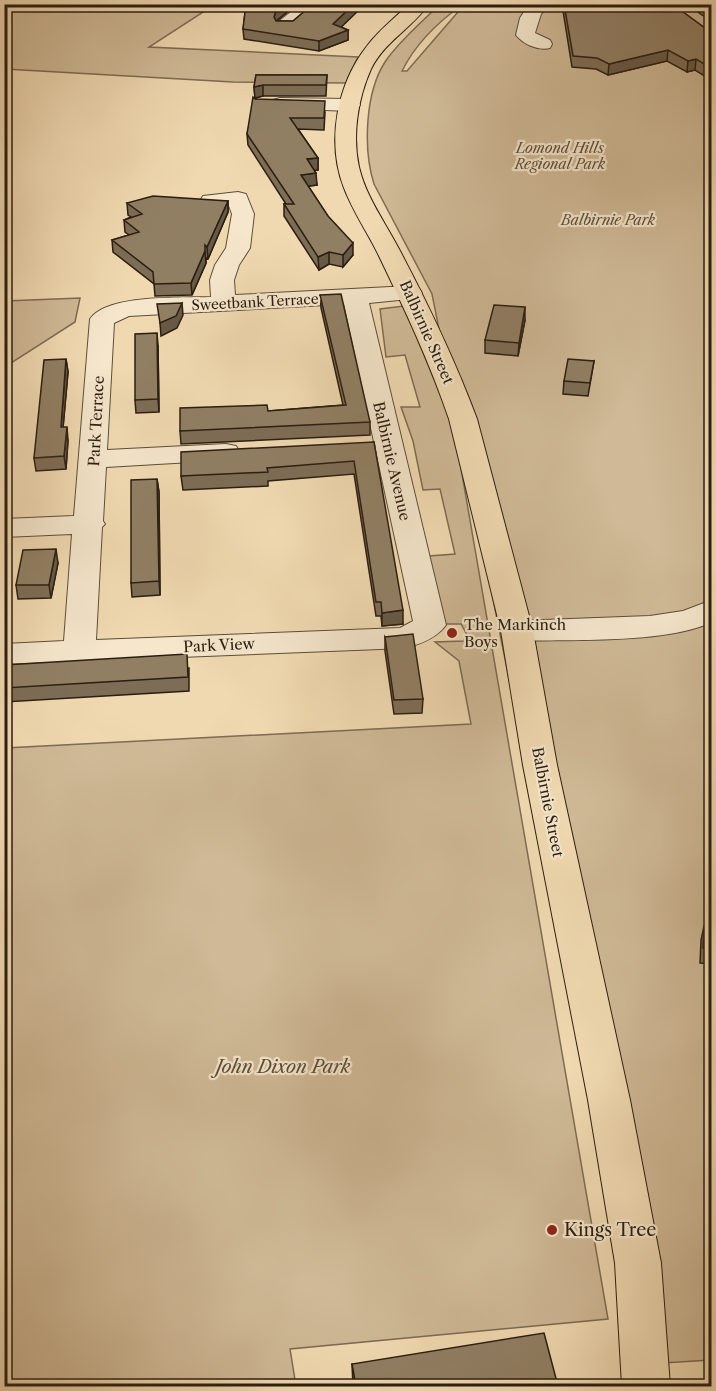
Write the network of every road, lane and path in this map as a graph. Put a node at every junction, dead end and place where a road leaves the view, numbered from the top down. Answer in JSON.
{"nodes":[{"id":1,"x":313,"y":4,"type":"edge"},
{"id":2,"x":420,"y":4,"type":"edge"},
{"id":3,"x":541,"y":4,"type":"edge"},
{"id":4,"x":285,"y":26,"type":"edge"},
{"id":5,"x":543,"y":44,"type":"dead end"},
{"id":6,"x":263,"y":104,"type":"edge"},
{"id":7,"x":350,"y":105,"type":"junction"},
{"id":8,"x":211,"y":201,"type":"edge"},
{"id":9,"x":410,"y":293,"type":"junction"},
{"id":10,"x":355,"y":297,"type":"junction"},
{"id":11,"x":224,"y":304,"type":"junction"},
{"id":12,"x":102,"y":319,"type":"joint"},
{"id":13,"x":249,"y":451,"type":"edge"},
{"id":14,"x":93,"y":459,"type":"junction"},
{"id":15,"x":90,"y":524,"type":"junction"},
{"id":16,"x":4,"y":528,"type":"edge"},
{"id":17,"x":711,"y":610,"type":"edge"},
{"id":18,"x":430,"y":625,"type":"joint"},
{"id":19,"x":517,"y":631,"type":"junction"},
{"id":20,"x":79,"y":651,"type":"junction"},
{"id":21,"x":4,"y":654,"type":"edge"},
{"id":22,"x":645,"y":1386,"type":"edge"}],
"edges":[{"from":1,"to":4,"type":"street"},
{"from":2,"to":7,"type":"main road","name":"Balbirnie Street"},
{"from":3,"to":5,"type":"street"},
{"from":6,"to":7,"type":"street"},
{"from":7,"to":9,"type":"main road","name":"Balbirnie Street"},
{"from":8,"to":11,"type":"street"},
{"from":9,"to":10,"type":"street","name":"Sweetbank Terrace"},
{"from":9,"to":19,"type":"main road","name":"Balbirnie Street"},
{"from":10,"to":11,"type":"street","name":"Sweetbank Terrace"},
{"from":10,"to":18,"type":"street","name":"Balbirnie Avenue"},
{"from":11,"to":12,"type":"street","name":"Sweetbank Terrace"},
{"from":12,"to":14,"type":"street","name":"Park Terrace"},
{"from":13,"to":14,"type":"street"},
{"from":14,"to":15,"type":"street","name":"Park Terrace"},
{"from":15,"to":16,"type":"street"},
{"from":15,"to":20,"type":"street","name":"Park Terrace"},
{"from":17,"to":19,"type":"street"},
{"from":18,"to":20,"type":"street","name":"Park View"},
{"from":19,"to":22,"type":"main road","name":"Balbirnie Street"},
{"from":20,"to":21,"type":"street","name":"Park View"}]}
